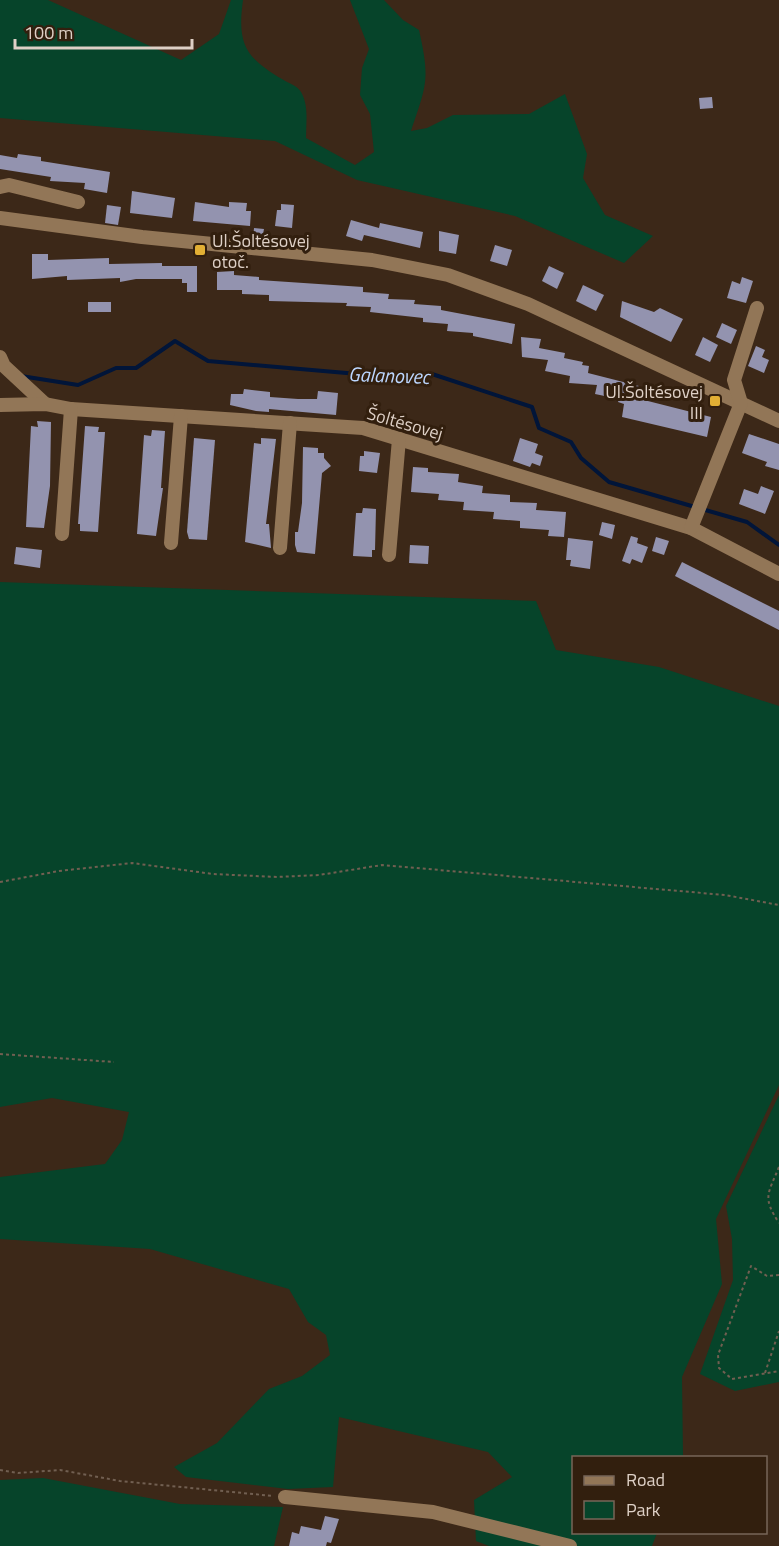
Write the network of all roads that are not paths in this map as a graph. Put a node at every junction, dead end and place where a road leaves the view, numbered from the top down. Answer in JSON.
{"nodes":[{"id":1,"x":0,"y":187,"type":"edge"},
{"id":2,"x":78,"y":202,"type":"dead end"},
{"id":3,"x":0,"y":218,"type":"edge"},
{"id":4,"x":757,"y":308,"type":"dead end"},
{"id":5,"x":0,"y":357,"type":"edge"},
{"id":6,"x":45,"y":404,"type":"junction"},
{"id":7,"x":741,"y":404,"type":"junction"},
{"id":8,"x":0,"y":405,"type":"edge"},
{"id":9,"x":71,"y":409,"type":"junction"},
{"id":10,"x":181,"y":416,"type":"junction"},
{"id":11,"x":779,"y":421,"type":"edge"},
{"id":12,"x":290,"y":423,"type":"junction"},
{"id":13,"x":399,"y":439,"type":"junction"},
{"id":14,"x":692,"y":528,"type":"junction"},
{"id":15,"x":62,"y":534,"type":"dead end"},
{"id":16,"x":171,"y":543,"type":"dead end"},
{"id":17,"x":280,"y":548,"type":"dead end"},
{"id":18,"x":389,"y":555,"type":"dead end"},
{"id":19,"x":779,"y":574,"type":"edge"},
{"id":20,"x":285,"y":1497,"type":"road end"},
{"id":21,"x":570,"y":1546,"type":"edge"}],
"edges":[{"from":1,"to":2,"type":"street"},
{"from":3,"to":7,"type":"street"},
{"from":4,"to":7,"type":"street"},
{"from":5,"to":6,"type":"street"},
{"from":6,"to":8,"type":"street","name":"Šoltésovej"},
{"from":6,"to":9,"type":"street","name":"Šoltésovej"},
{"from":7,"to":11,"type":"street"},
{"from":7,"to":14,"type":"street"},
{"from":9,"to":10,"type":"street","name":"Šoltésovej"},
{"from":9,"to":15,"type":"street"},
{"from":10,"to":12,"type":"street","name":"Šoltésovej"},
{"from":10,"to":16,"type":"street"},
{"from":12,"to":13,"type":"street","name":"Šoltésovej"},
{"from":12,"to":17,"type":"street"},
{"from":13,"to":14,"type":"street","name":"Šoltésovej"},
{"from":13,"to":18,"type":"street"},
{"from":14,"to":19,"type":"street","name":"Šoltésovej"},
{"from":20,"to":21,"type":"street"}]}
